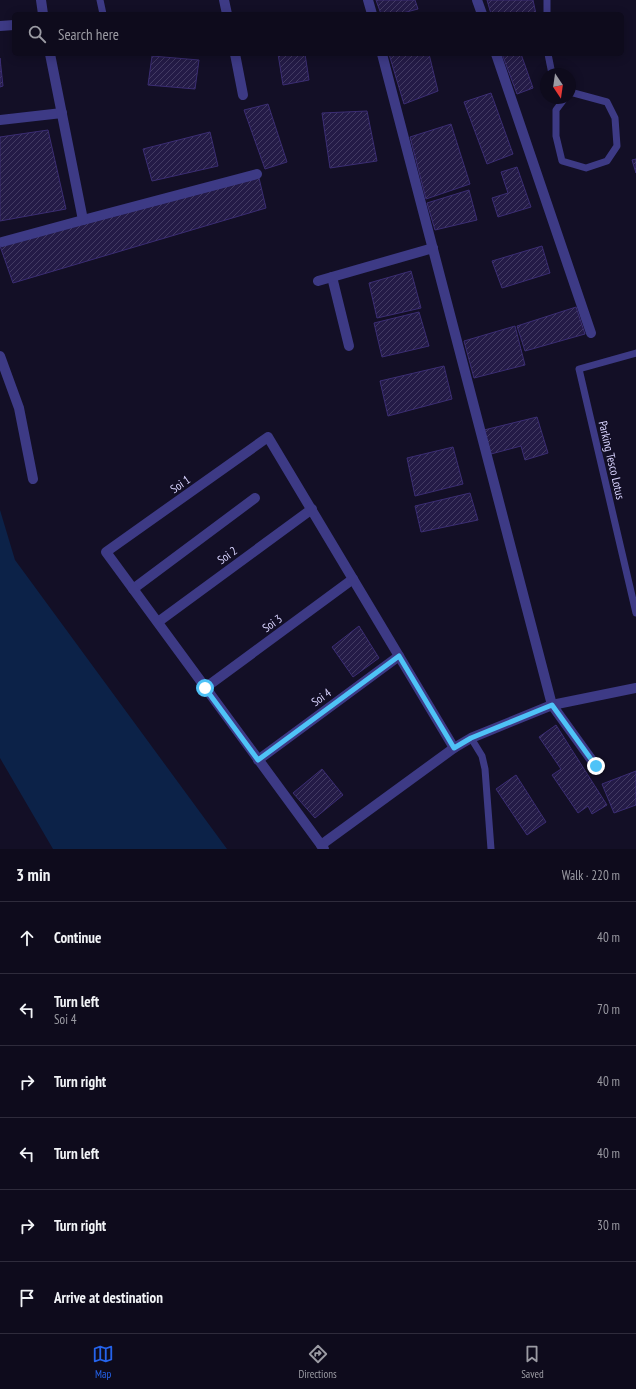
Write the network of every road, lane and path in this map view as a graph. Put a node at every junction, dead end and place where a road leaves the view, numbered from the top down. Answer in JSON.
{"nodes":[{"id":1,"x":41,"y":0,"type":"edge"},
{"id":2,"x":100,"y":0,"type":"edge"},
{"id":3,"x":224,"y":0,"type":"edge"},
{"id":4,"x":368,"y":0,"type":"edge"},
{"id":5,"x":477,"y":0,"type":"edge"},
{"id":6,"x":547,"y":0,"type":"edge"},
{"id":7,"x":43,"y":12,"type":"edge"},
{"id":8,"x":103,"y":12,"type":"edge"},
{"id":9,"x":227,"y":12,"type":"edge"},
{"id":10,"x":371,"y":12,"type":"edge"},
{"id":11,"x":481,"y":12,"type":"edge"},
{"id":12,"x":547,"y":12,"type":"edge"},
{"id":13,"x":12,"y":24,"type":"edge"},
{"id":14,"x":0,"y":26,"type":"edge"},
{"id":15,"x":50,"y":56,"type":"edge"},
{"id":16,"x":235,"y":56,"type":"edge"},
{"id":17,"x":383,"y":56,"type":"edge"},
{"id":18,"x":497,"y":56,"type":"edge"},
{"id":19,"x":548,"y":56,"type":"edge"},
{"id":20,"x":551,"y":68,"type":"edge"},
{"id":21,"x":576,"y":94,"type":"edge"},
{"id":22,"x":243,"y":95,"type":"dead end"},
{"id":23,"x":560,"y":104,"type":"edge"},
{"id":24,"x":62,"y":114,"type":"junction"},
{"id":25,"x":0,"y":120,"type":"edge"},
{"id":26,"x":257,"y":174,"type":"dead end"},
{"id":27,"x":83,"y":220,"type":"junction"},
{"id":28,"x":2,"y":242,"type":"dead end"},
{"id":29,"x":433,"y":248,"type":"junction"},
{"id":30,"x":332,"y":277,"type":"junction"},
{"id":31,"x":318,"y":281,"type":"dead end"},
{"id":32,"x":591,"y":332,"type":"dead end"},
{"id":33,"x":349,"y":346,"type":"dead end"},
{"id":34,"x":636,"y":353,"type":"edge"},
{"id":35,"x":0,"y":356,"type":"edge"},
{"id":36,"x":34,"y":479,"type":"dead end"},
{"id":37,"x":255,"y":498,"type":"dead end"},
{"id":38,"x":312,"y":510,"type":"junction"},
{"id":39,"x":353,"y":579,"type":"junction"},
{"id":40,"x":133,"y":589,"type":"junction"},
{"id":41,"x":636,"y":613,"type":"edge"},
{"id":42,"x":158,"y":622,"type":"junction"},
{"id":43,"x":399,"y":656,"type":"junction"},
{"id":44,"x":205,"y":688,"type":"junction"},
{"id":45,"x":636,"y":688,"type":"edge"},
{"id":46,"x":552,"y":705,"type":"junction"},
{"id":47,"x":471,"y":738,"type":"junction"},
{"id":48,"x":454,"y":748,"type":"junction"},
{"id":49,"x":258,"y":760,"type":"junction"},
{"id":50,"x":596,"y":766,"type":"dead end"},
{"id":51,"x":322,"y":847,"type":"edge"},
{"id":52,"x":491,"y":849,"type":"edge"}],
"edges":[{"from":1,"to":7,"type":"street"},
{"from":2,"to":8,"type":"lane"},
{"from":3,"to":9,"type":"street"},
{"from":4,"to":10,"type":"street"},
{"from":5,"to":11,"type":"street"},
{"from":6,"to":12,"type":"lane"},
{"from":13,"to":14,"type":"street"},
{"from":15,"to":24,"type":"street"},
{"from":16,"to":22,"type":"street"},
{"from":17,"to":29,"type":"street"},
{"from":18,"to":32,"type":"street"},
{"from":19,"to":20,"type":"lane"},
{"from":21,"to":23,"type":"lane"},
{"from":24,"to":25,"type":"street"},
{"from":24,"to":27,"type":"street"},
{"from":26,"to":27,"type":"street"},
{"from":27,"to":28,"type":"street"},
{"from":29,"to":30,"type":"street"},
{"from":29,"to":46,"type":"street"},
{"from":30,"to":31,"type":"street"},
{"from":30,"to":33,"type":"street"},
{"from":34,"to":41,"type":"lane","name":"Parking Tesco Lotus"},
{"from":35,"to":36,"type":"street"},
{"from":37,"to":40,"type":"street"},
{"from":38,"to":39,"type":"street"},
{"from":38,"to":40,"type":"street","name":"Soi 1"},
{"from":38,"to":42,"type":"street","name":"Soi 2"},
{"from":39,"to":43,"type":"street"},
{"from":39,"to":44,"type":"street","name":"Soi 3"},
{"from":40,"to":42,"type":"street"},
{"from":42,"to":44,"type":"street"},
{"from":43,"to":48,"type":"street"},
{"from":43,"to":49,"type":"street","name":"Soi 4"},
{"from":44,"to":49,"type":"street"},
{"from":45,"to":46,"type":"street"},
{"from":46,"to":47,"type":"street"},
{"from":46,"to":50,"type":"street"},
{"from":47,"to":48,"type":"street"},
{"from":47,"to":52,"type":"lane"},
{"from":48,"to":51,"type":"street"},
{"from":49,"to":51,"type":"street"}]}
